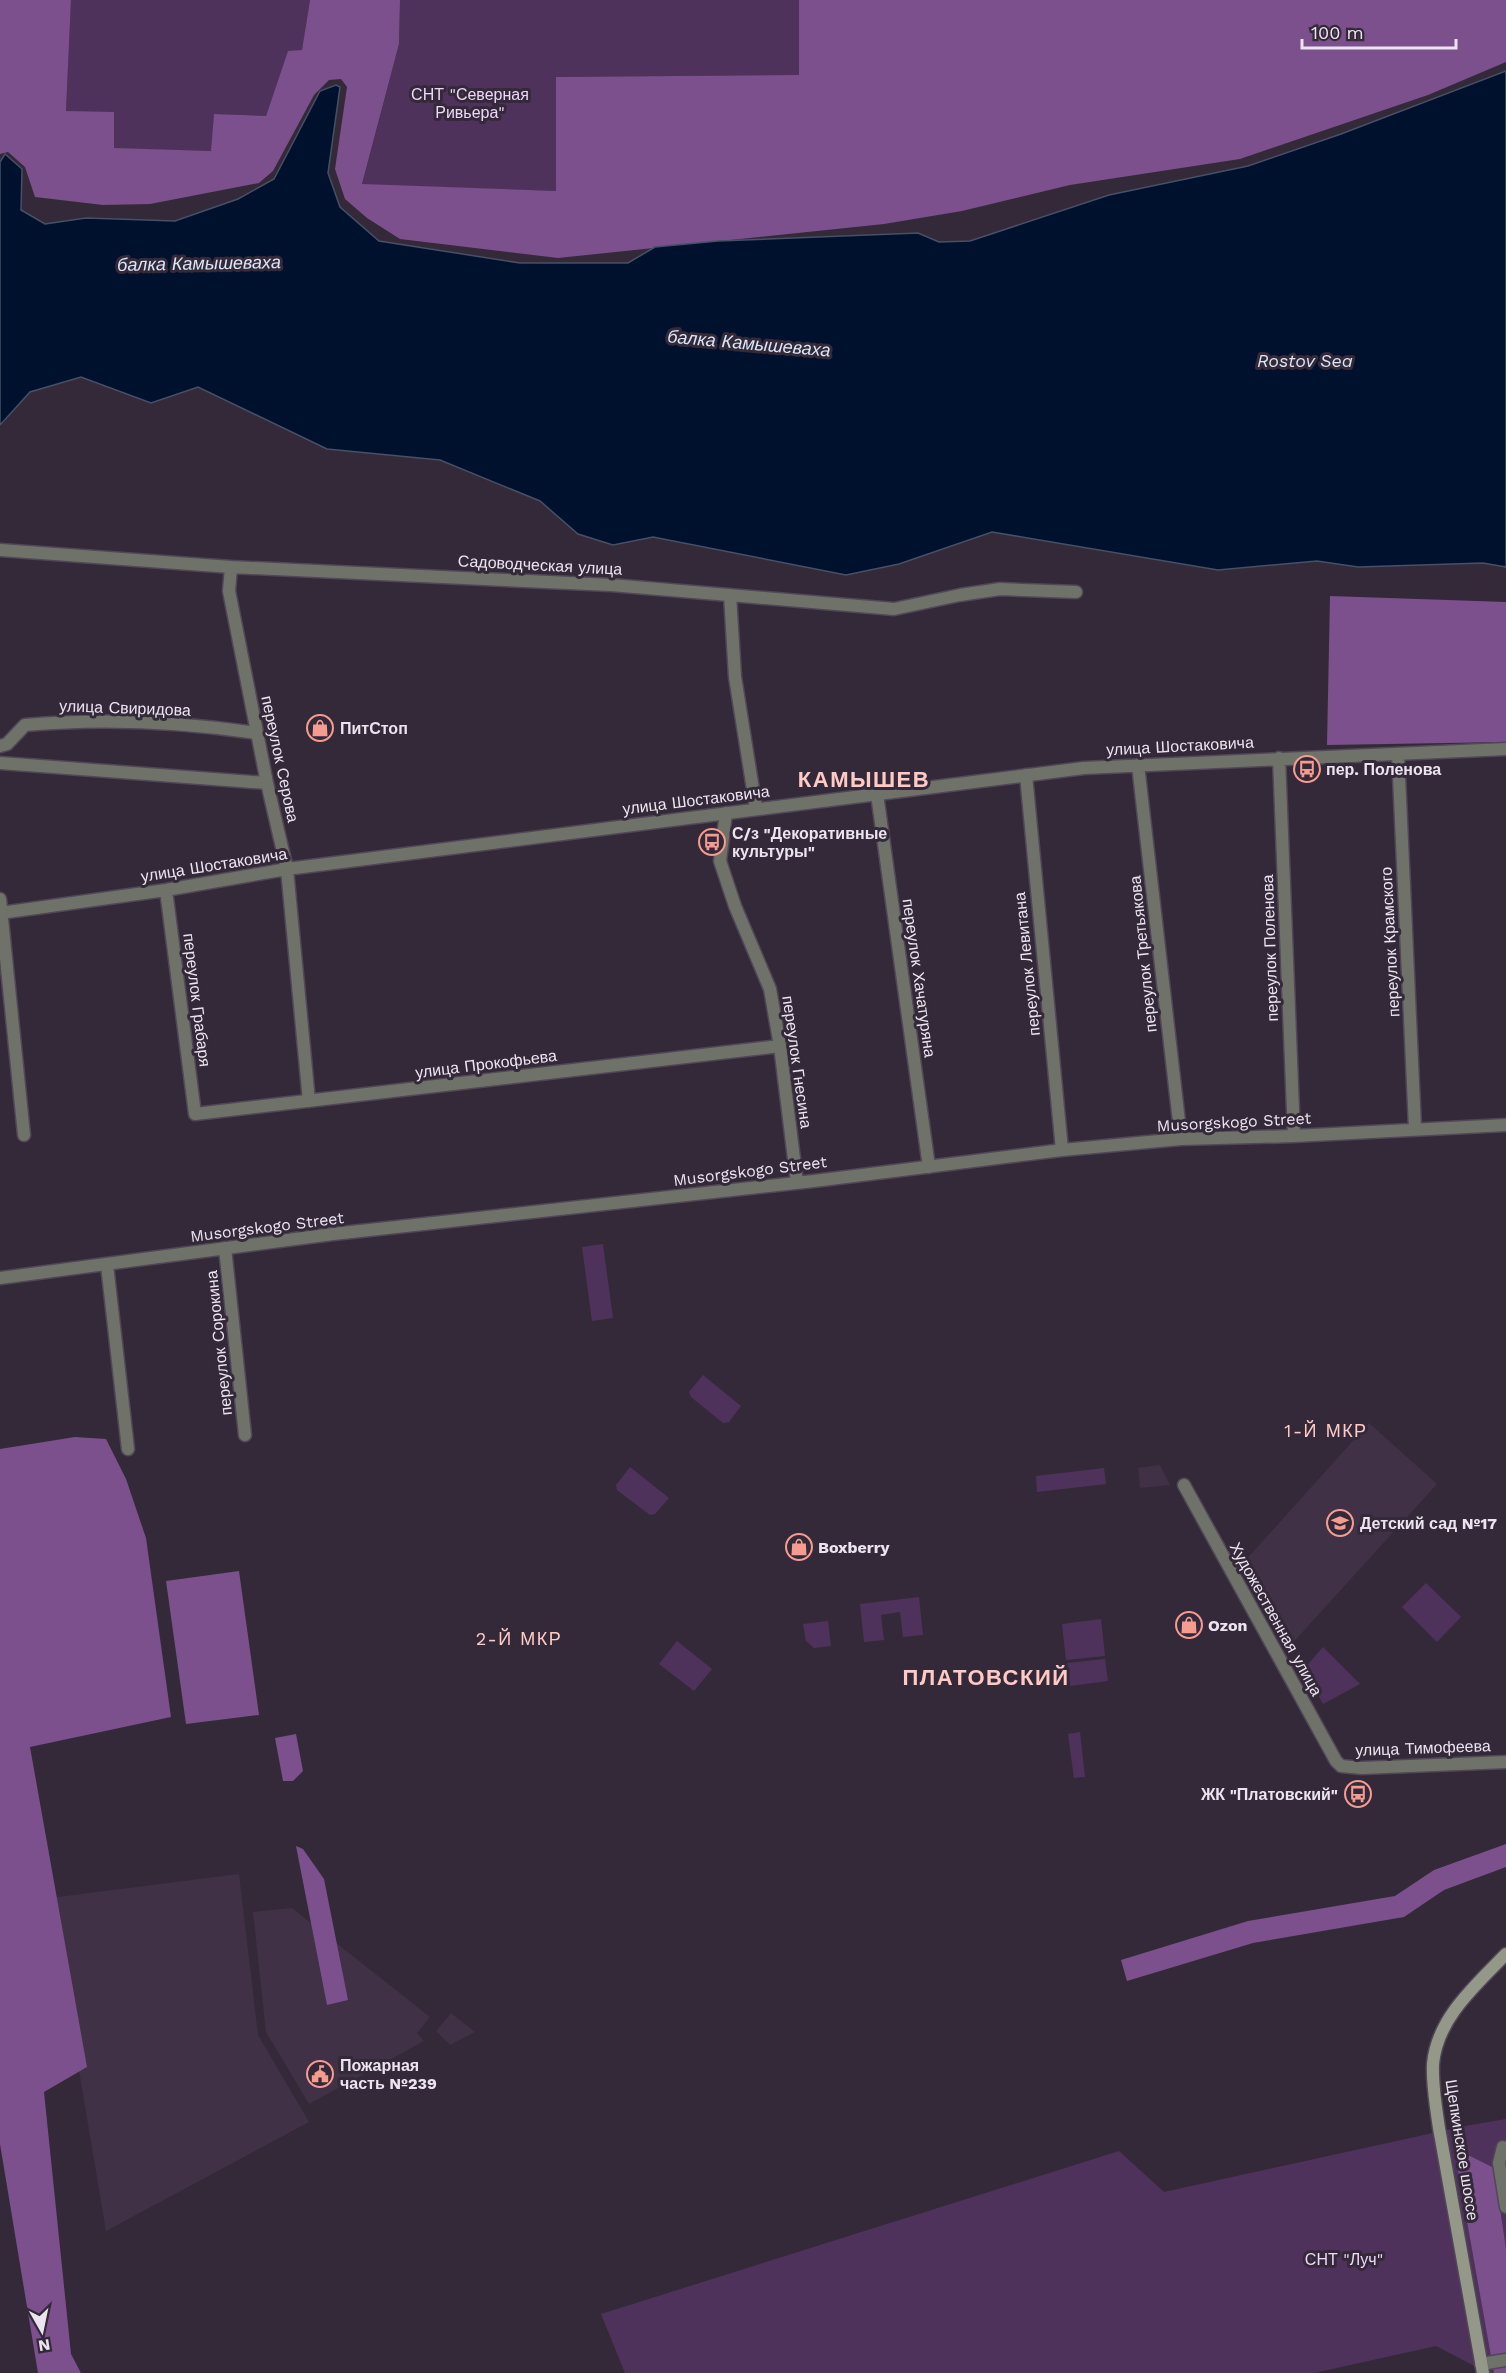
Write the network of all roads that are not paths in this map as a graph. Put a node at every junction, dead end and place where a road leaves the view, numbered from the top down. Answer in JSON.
{"nodes":[{"id":1,"x":0,"y":550,"type":"edge"},
{"id":2,"x":231,"y":567,"type":"junction"},
{"id":3,"x":1076,"y":592,"type":"dead end"},
{"id":4,"x":730,"y":595,"type":"junction"},
{"id":5,"x":258,"y":733,"type":"junction"},
{"id":6,"x":0,"y":746,"type":"edge"},
{"id":7,"x":1506,"y":749,"type":"edge"},
{"id":8,"x":1398,"y":754,"type":"junction"},
{"id":9,"x":1279,"y":758,"type":"junction"},
{"id":10,"x":0,"y":763,"type":"edge"},
{"id":11,"x":1138,"y":765,"type":"junction"},
{"id":12,"x":1026,"y":775,"type":"junction"},
{"id":13,"x":267,"y":783,"type":"junction"},
{"id":14,"x":877,"y":794,"type":"junction"},
{"id":15,"x":756,"y":808,"type":"junction"},
{"id":16,"x":726,"y":813,"type":"junction"},
{"id":17,"x":287,"y":869,"type":"junction"},
{"id":18,"x":166,"y":890,"type":"junction"},
{"id":19,"x":0,"y":899,"type":"edge"},
{"id":20,"x":1,"y":913,"type":"edge"},
{"id":21,"x":780,"y":1046,"type":"junction"},
{"id":22,"x":309,"y":1101,"type":"junction"},
{"id":23,"x":195,"y":1114,"type":"joint"},
{"id":24,"x":1506,"y":1125,"type":"edge"},
{"id":25,"x":1415,"y":1128,"type":"junction"},
{"id":26,"x":24,"y":1135,"type":"dead end"},
{"id":27,"x":1294,"y":1136,"type":"junction"},
{"id":28,"x":1181,"y":1139,"type":"junction"},
{"id":29,"x":1062,"y":1150,"type":"junction"},
{"id":30,"x":929,"y":1167,"type":"junction"},
{"id":31,"x":796,"y":1183,"type":"junction"},
{"id":32,"x":225,"y":1248,"type":"junction"},
{"id":33,"x":106,"y":1265,"type":"junction"},
{"id":34,"x":0,"y":1278,"type":"edge"},
{"id":35,"x":245,"y":1435,"type":"dead end"},
{"id":36,"x":128,"y":1449,"type":"dead end"},
{"id":37,"x":1184,"y":1485,"type":"dead end"},
{"id":38,"x":1506,"y":1762,"type":"edge"},
{"id":39,"x":1341,"y":1766,"type":"joint"},
{"id":40,"x":1506,"y":1954,"type":"edge"},
{"id":41,"x":1503,"y":2146,"type":"dead end"},
{"id":42,"x":1506,"y":2207,"type":"edge"},
{"id":43,"x":1506,"y":2360,"type":"edge"},
{"id":44,"x":1482,"y":2369,"type":"edge"}],
"edges":[{"from":1,"to":2,"type":"street","name":"Садоводческая улица"},
{"from":2,"to":4,"type":"street","name":"Садоводческая улица"},
{"from":2,"to":5,"type":"street","name":"переулок Серова"},
{"from":3,"to":4,"type":"street","name":"Садоводческая улица"},
{"from":4,"to":15,"type":"street"},
{"from":5,"to":6,"type":"street","name":"улица Свиридова"},
{"from":5,"to":13,"type":"street","name":"переулок Серова"},
{"from":7,"to":8,"type":"street","name":"улица Шостаковича"},
{"from":8,"to":9,"type":"street","name":"улица Шостаковича"},
{"from":8,"to":25,"type":"street","name":"переулок Крамского"},
{"from":9,"to":11,"type":"street","name":"улица Шостаковича"},
{"from":9,"to":27,"type":"street","name":"переулок Поленова"},
{"from":10,"to":13,"type":"street"},
{"from":11,"to":12,"type":"street","name":"улица Шостаковича"},
{"from":11,"to":28,"type":"street","name":"переулок Третьякова"},
{"from":12,"to":14,"type":"street","name":"улица Шостаковича"},
{"from":12,"to":29,"type":"street","name":"переулок Левитана"},
{"from":13,"to":17,"type":"street","name":"переулок Серова"},
{"from":14,"to":15,"type":"street","name":"улица Шостаковича"},
{"from":14,"to":30,"type":"street","name":"переулок Хачатуряна"},
{"from":15,"to":16,"type":"street","name":"улица Шостаковича"},
{"from":16,"to":17,"type":"street","name":"улица Шостаковича"},
{"from":16,"to":21,"type":"street","name":"переулок Гнесина"},
{"from":17,"to":18,"type":"street","name":"улица Шостаковича"},
{"from":17,"to":22,"type":"street","name":"переулок Серова"},
{"from":18,"to":20,"type":"street","name":"улица Шостаковича"},
{"from":18,"to":23,"type":"street","name":"переулок Грабаря"},
{"from":19,"to":20,"type":"street"},
{"from":20,"to":26,"type":"street"},
{"from":21,"to":22,"type":"street","name":"улица Прокофьева"},
{"from":21,"to":31,"type":"street","name":"переулок Гнесина"},
{"from":22,"to":23,"type":"street","name":"улица Прокофьева"},
{"from":24,"to":25,"type":"street","name":"Musorgskogo Street"},
{"from":25,"to":27,"type":"street","name":"Musorgskogo Street"},
{"from":27,"to":28,"type":"street","name":"Musorgskogo Street"},
{"from":28,"to":29,"type":"street","name":"Musorgskogo Street"},
{"from":29,"to":30,"type":"street","name":"Musorgskogo Street"},
{"from":30,"to":31,"type":"street","name":"Musorgskogo Street"},
{"from":31,"to":32,"type":"street","name":"Musorgskogo Street"},
{"from":32,"to":33,"type":"street","name":"Musorgskogo Street"},
{"from":32,"to":35,"type":"street","name":"переулок Сорокина"},
{"from":33,"to":34,"type":"street","name":"Musorgskogo Street"},
{"from":33,"to":36,"type":"street"},
{"from":37,"to":39,"type":"street","name":"Художественная улица"},
{"from":38,"to":39,"type":"street","name":"улица Тимофеева"},
{"from":40,"to":44,"type":"main road","name":"Щепкинское шоссе"},
{"from":41,"to":42,"type":"street"},
{"from":43,"to":44,"type":"street"}]}
